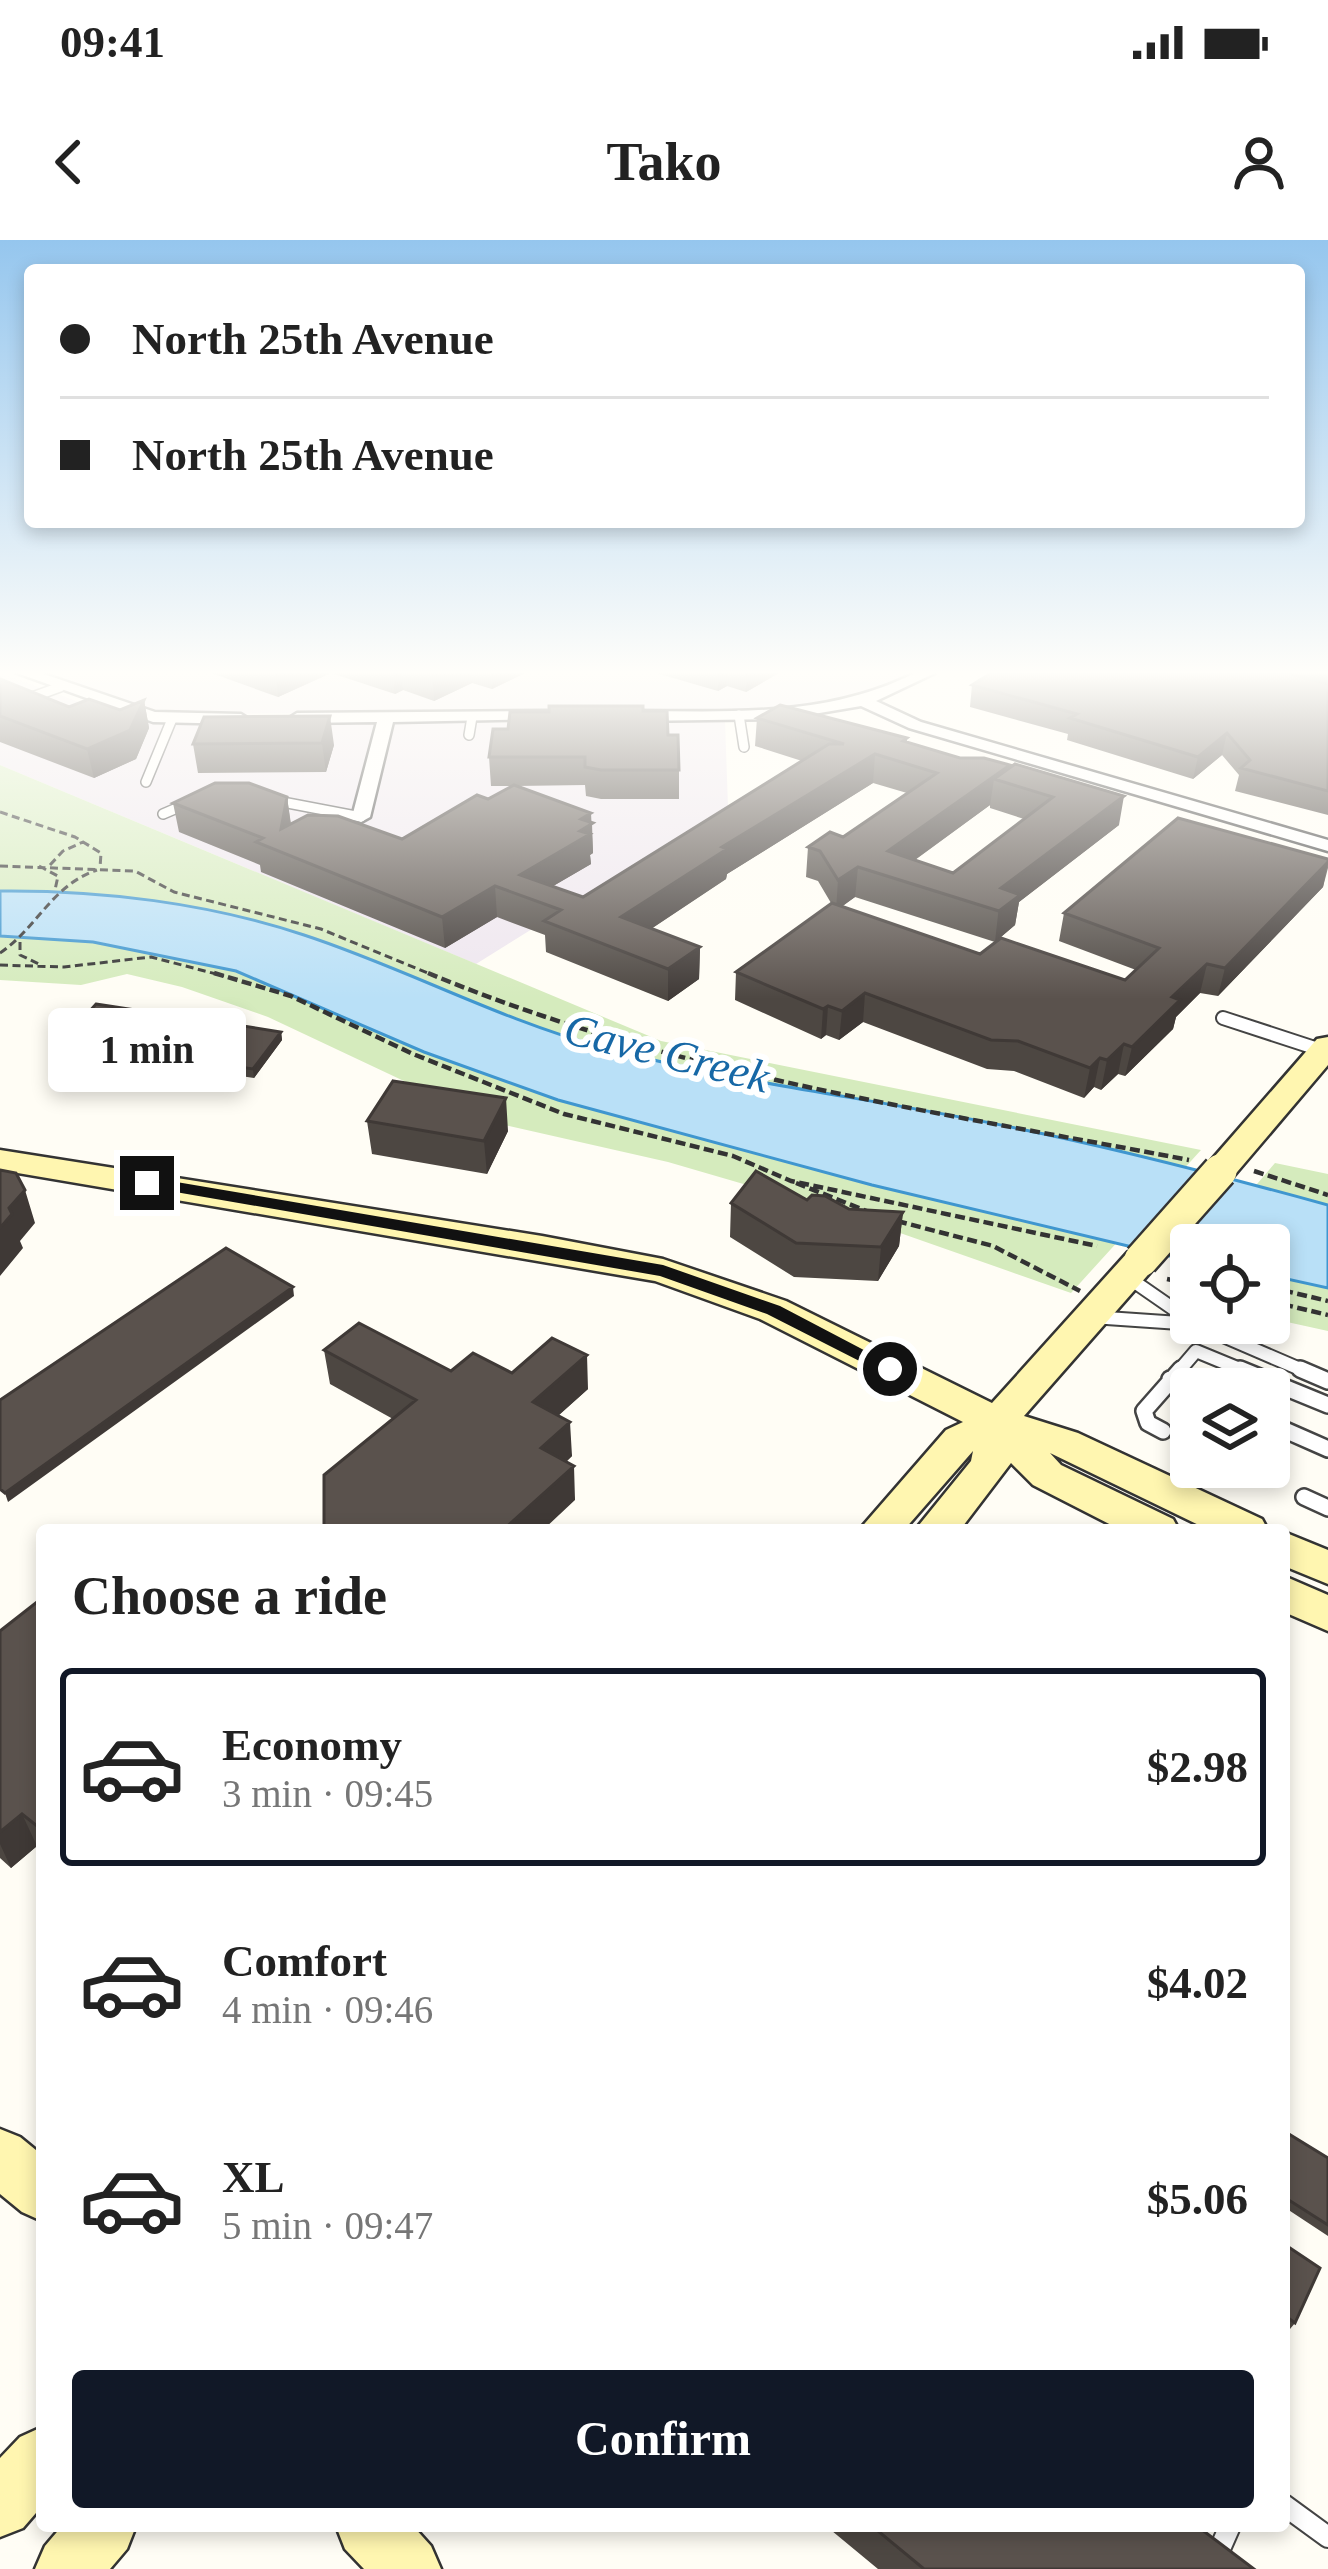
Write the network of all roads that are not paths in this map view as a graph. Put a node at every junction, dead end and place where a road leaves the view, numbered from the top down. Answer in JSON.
{"nodes":[{"id":1,"x":370,"y":782,"type":"edge"},
{"id":2,"x":1108,"y":782,"type":"edge"},
{"id":3,"x":212,"y":799,"type":"edge"},
{"id":4,"x":263,"y":799,"type":"edge"},
{"id":5,"x":163,"y":814,"type":"dead end"},
{"id":6,"x":362,"y":817,"type":"joint"},
{"id":7,"x":1328,"y":846,"type":"edge"},
{"id":8,"x":1223,"y":1018,"type":"dead end"},
{"id":9,"x":1326,"y":1049,"type":"edge"},
{"id":10,"x":0,"y":1160,"type":"edge"},
{"id":11,"x":1114,"y":1289,"type":"junction"},
{"id":12,"x":1170,"y":1313,"type":"edge"},
{"id":13,"x":1170,"y":1313,"type":"edge"},
{"id":14,"x":1242,"y":1344,"type":"edge"},
{"id":15,"x":1277,"y":1359,"type":"junction"},
{"id":16,"x":1180,"y":1368,"type":"edge"},
{"id":17,"x":1240,"y":1368,"type":"edge"},
{"id":18,"x":1270,"y":1368,"type":"edge"},
{"id":19,"x":1170,"y":1379,"type":"edge"},
{"id":20,"x":1328,"y":1381,"type":"edge"},
{"id":21,"x":1290,"y":1389,"type":"edge"},
{"id":22,"x":1328,"y":1406,"type":"edge"},
{"id":23,"x":997,"y":1422,"type":"junction"},
{"id":24,"x":1163,"y":1431,"type":"dead end"},
{"id":25,"x":1290,"y":1433,"type":"edge"},
{"id":26,"x":1328,"y":1449,"type":"edge"},
{"id":27,"x":1304,"y":1497,"type":"dead end"},
{"id":28,"x":1328,"y":1508,"type":"edge"},
{"id":29,"x":885,"y":1524,"type":"edge"},
{"id":30,"x":941,"y":1524,"type":"edge"},
{"id":31,"x":1146,"y":1524,"type":"edge"},
{"id":32,"x":1234,"y":1524,"type":"edge"},
{"id":33,"x":1290,"y":1551,"type":"edge"},
{"id":34,"x":1328,"y":1568,"type":"edge"},
{"id":35,"x":1290,"y":1596,"type":"edge"},
{"id":36,"x":1328,"y":1614,"type":"edge"},
{"id":37,"x":0,"y":2157,"type":"edge"},
{"id":38,"x":36,"y":2187,"type":"edge"},
{"id":39,"x":36,"y":2466,"type":"edge"},
{"id":40,"x":0,"y":2505,"type":"edge"},
{"id":41,"x":1290,"y":2509,"type":"edge"},
{"id":42,"x":99,"y":2532,"type":"edge"},
{"id":43,"x":374,"y":2532,"type":"edge"},
{"id":44,"x":1228,"y":2532,"type":"edge"},
{"id":45,"x":1328,"y":2537,"type":"edge"},
{"id":46,"x":68,"y":2569,"type":"edge"},
{"id":47,"x":408,"y":2569,"type":"edge"},
{"id":48,"x":1210,"y":2569,"type":"edge"}],
"edges":[{"from":1,"to":6,"type":"street"},
{"from":2,"to":7,"type":"street"},
{"from":3,"to":5,"type":"lane"},
{"from":4,"to":6,"type":"lane"},
{"from":8,"to":9,"type":"lane"},
{"from":9,"to":11,"type":"street","bridge":true},
{"from":10,"to":23,"type":"street"},
{"from":11,"to":12,"type":"lane"},
{"from":11,"to":13,"type":"lane"},
{"from":11,"to":23,"type":"street"},
{"from":14,"to":15,"type":"lane"},
{"from":15,"to":18,"type":"lane"},
{"from":15,"to":20,"type":"lane"},
{"from":16,"to":17,"type":"lane"},
{"from":19,"to":24,"type":"lane"},
{"from":21,"to":22,"type":"lane"},
{"from":23,"to":29,"type":"street"},
{"from":23,"to":30,"type":"street"},
{"from":23,"to":31,"type":"street"},
{"from":23,"to":32,"type":"street"},
{"from":25,"to":26,"type":"lane"},
{"from":27,"to":28,"type":"lane"},
{"from":33,"to":34,"type":"street"},
{"from":35,"to":36,"type":"street"},
{"from":37,"to":38,"type":"street"},
{"from":39,"to":40,"type":"street"},
{"from":41,"to":45,"type":"lane"},
{"from":42,"to":46,"type":"street"},
{"from":43,"to":47,"type":"street"},
{"from":44,"to":48,"type":"lane"}]}
